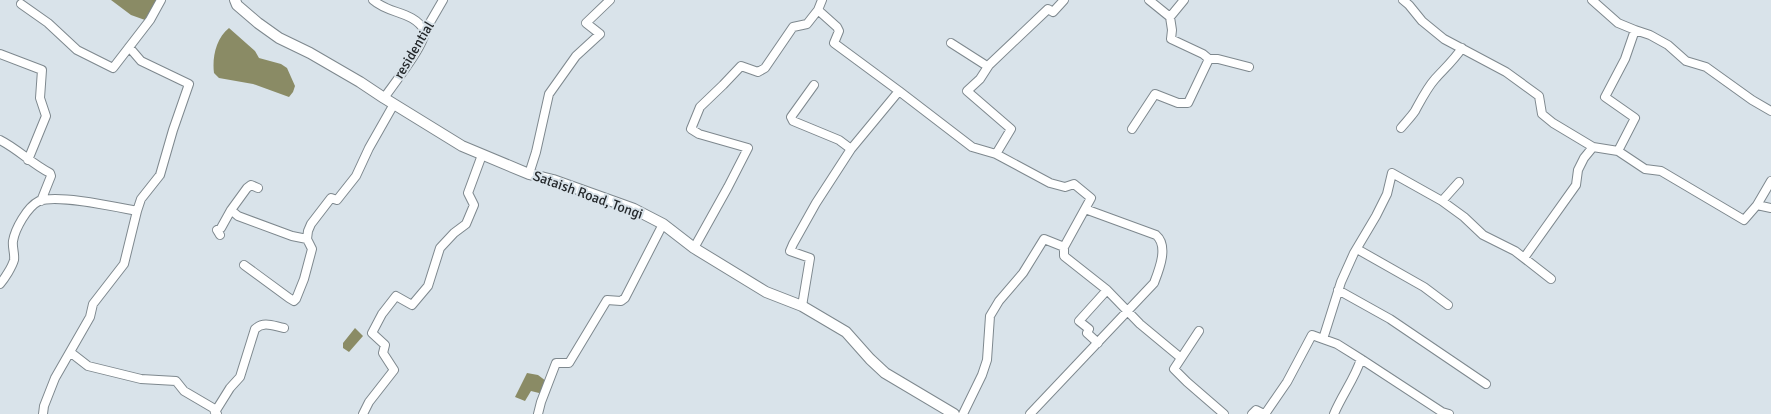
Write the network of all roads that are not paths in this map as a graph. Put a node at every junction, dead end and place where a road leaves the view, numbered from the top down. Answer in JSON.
{"nodes":[{"id":1,"x":162,"y":0,"type":"edge"},
{"id":2,"x":235,"y":0,"type":"edge"},
{"id":3,"x":373,"y":0,"type":"edge"},
{"id":4,"x":444,"y":0,"type":"edge"},
{"id":5,"x":610,"y":0,"type":"edge"},
{"id":6,"x":822,"y":0,"type":"edge"},
{"id":7,"x":1064,"y":0,"type":"edge"},
{"id":8,"x":1149,"y":0,"type":"edge"},
{"id":9,"x":1184,"y":0,"type":"edge"},
{"id":10,"x":1403,"y":0,"type":"edge"},
{"id":11,"x":1592,"y":0,"type":"edge"},
{"id":12,"x":21,"y":4,"type":"dead end"},
{"id":13,"x":818,"y":10,"type":"junction"},
{"id":14,"x":1170,"y":17,"type":"junction"},
{"id":15,"x":1635,"y":30,"type":"junction"},
{"id":16,"x":425,"y":31,"type":"junction"},
{"id":17,"x":951,"y":43,"type":"dead end"},
{"id":18,"x":129,"y":47,"type":"junction"},
{"id":19,"x":1462,"y":48,"type":"junction"},
{"id":20,"x":0,"y":54,"type":"edge"},
{"id":21,"x":1209,"y":59,"type":"junction"},
{"id":22,"x":989,"y":65,"type":"junction"},
{"id":23,"x":1249,"y":68,"type":"dead end"},
{"id":24,"x":814,"y":85,"type":"dead end"},
{"id":25,"x":899,"y":91,"type":"junction"},
{"id":26,"x":384,"y":98,"type":"junction"},
{"id":27,"x":394,"y":104,"type":"junction"},
{"id":28,"x":1771,"y":110,"type":"edge"},
{"id":29,"x":1401,"y":128,"type":"dead end"},
{"id":30,"x":1132,"y":129,"type":"dead end"},
{"id":31,"x":0,"y":140,"type":"edge"},
{"id":32,"x":1593,"y":147,"type":"junction"},
{"id":33,"x":851,"y":149,"type":"junction"},
{"id":34,"x":1618,"y":151,"type":"junction"},
{"id":35,"x":996,"y":154,"type":"junction"},
{"id":36,"x":482,"y":155,"type":"junction"},
{"id":37,"x":28,"y":160,"type":"junction"},
{"id":38,"x":529,"y":174,"type":"junction"},
{"id":39,"x":1771,"y":181,"type":"edge"},
{"id":40,"x":1459,"y":182,"type":"dead end"},
{"id":41,"x":258,"y":188,"type":"dead end"},
{"id":42,"x":41,"y":201,"type":"junction"},
{"id":43,"x":1442,"y":201,"type":"junction"},
{"id":44,"x":1756,"y":205,"type":"junction"},
{"id":45,"x":1771,"y":208,"type":"edge"},
{"id":46,"x":1085,"y":209,"type":"junction"},
{"id":47,"x":231,"y":210,"type":"junction"},
{"id":48,"x":137,"y":211,"type":"junction"},
{"id":49,"x":663,"y":224,"type":"junction"},
{"id":50,"x":220,"y":235,"type":"dead end"},
{"id":51,"x":307,"y":239,"type":"junction"},
{"id":52,"x":1064,"y":247,"type":"junction"},
{"id":53,"x":694,"y":248,"type":"junction"},
{"id":54,"x":1357,"y":249,"type":"junction"},
{"id":55,"x":1524,"y":258,"type":"junction"},
{"id":56,"x":244,"y":265,"type":"dead end"},
{"id":57,"x":1551,"y":279,"type":"dead end"},
{"id":58,"x":0,"y":284,"type":"edge"},
{"id":59,"x":1107,"y":290,"type":"junction"},
{"id":60,"x":1338,"y":290,"type":"junction"},
{"id":61,"x":1448,"y":305,"type":"dead end"},
{"id":62,"x":802,"y":306,"type":"junction"},
{"id":63,"x":1128,"y":312,"type":"junction"},
{"id":64,"x":284,"y":328,"type":"dead end"},
{"id":65,"x":1199,"y":331,"type":"dead end"},
{"id":66,"x":1323,"y":339,"type":"junction"},
{"id":67,"x":1098,"y":343,"type":"junction"},
{"id":68,"x":70,"y":352,"type":"junction"},
{"id":69,"x":1181,"y":358,"type":"junction"},
{"id":70,"x":1361,"y":359,"type":"junction"},
{"id":71,"x":1486,"y":384,"type":"dead end"},
{"id":72,"x":216,"y":413,"type":"edge"},
{"id":73,"x":43,"y":414,"type":"edge"},
{"id":74,"x":363,"y":414,"type":"edge"},
{"id":75,"x":538,"y":414,"type":"edge"},
{"id":76,"x":952,"y":414,"type":"edge"},
{"id":77,"x":963,"y":414,"type":"edge"},
{"id":78,"x":1030,"y":414,"type":"edge"},
{"id":79,"x":1224,"y":414,"type":"edge"},
{"id":80,"x":1252,"y":414,"type":"edge"},
{"id":81,"x":1265,"y":414,"type":"edge"},
{"id":82,"x":1334,"y":414,"type":"edge"},
{"id":83,"x":1449,"y":414,"type":"edge"}],
"edges":[{"from":1,"to":18,"type":"street"},
{"from":2,"to":26,"type":"street","name":"Sataish Road, Tongi"},
{"from":3,"to":16,"type":"street"},
{"from":4,"to":16,"type":"street","name":"residential"},
{"from":5,"to":38,"type":"street"},
{"from":6,"to":13,"type":"street"},
{"from":7,"to":22,"type":"street"},
{"from":8,"to":14,"type":"street"},
{"from":9,"to":14,"type":"street"},
{"from":10,"to":19,"type":"street"},
{"from":11,"to":15,"type":"street"},
{"from":12,"to":18,"type":"street"},
{"from":13,"to":25,"type":"street"},
{"from":13,"to":53,"type":"street"},
{"from":14,"to":21,"type":"street"},
{"from":15,"to":28,"type":"street"},
{"from":15,"to":34,"type":"street"},
{"from":16,"to":26,"type":"street","name":"residential"},
{"from":17,"to":22,"type":"street"},
{"from":18,"to":48,"type":"street"},
{"from":19,"to":29,"type":"street"},
{"from":19,"to":32,"type":"street"},
{"from":20,"to":37,"type":"street"},
{"from":21,"to":23,"type":"street"},
{"from":21,"to":30,"type":"street"},
{"from":22,"to":35,"type":"street"},
{"from":24,"to":33,"type":"street"},
{"from":25,"to":33,"type":"street"},
{"from":25,"to":35,"type":"street"},
{"from":26,"to":27,"type":"street","name":"Sataish Road, Tongi"},
{"from":27,"to":36,"type":"street","name":"Sataish Road, Tongi"},
{"from":27,"to":51,"type":"street"},
{"from":31,"to":37,"type":"street"},
{"from":32,"to":34,"type":"street"},
{"from":32,"to":55,"type":"street"},
{"from":33,"to":62,"type":"street"},
{"from":34,"to":44,"type":"street"},
{"from":35,"to":46,"type":"street"},
{"from":36,"to":38,"type":"street","name":"Sataish Road, Tongi"},
{"from":36,"to":74,"type":"street"},
{"from":37,"to":42,"type":"street"},
{"from":38,"to":49,"type":"street","name":"Sataish Road, Tongi"},
{"from":39,"to":44,"type":"street"},
{"from":40,"to":43,"type":"street"},
{"from":41,"to":47,"type":"street"},
{"from":42,"to":48,"type":"street"},
{"from":42,"to":58,"type":"street"},
{"from":43,"to":54,"type":"street"},
{"from":43,"to":55,"type":"street"},
{"from":44,"to":45,"type":"street"},
{"from":46,"to":52,"type":"street"},
{"from":46,"to":63,"type":"street"},
{"from":47,"to":50,"type":"street"},
{"from":47,"to":51,"type":"street"},
{"from":48,"to":68,"type":"street"},
{"from":49,"to":53,"type":"street","name":"Sataish Road, Tongi"},
{"from":49,"to":75,"type":"street"},
{"from":51,"to":56,"type":"street"},
{"from":52,"to":59,"type":"street"},
{"from":52,"to":77,"type":"street"},
{"from":53,"to":62,"type":"street","name":"Sataish Road, Tongi"},
{"from":54,"to":60,"type":"street"},
{"from":54,"to":61,"type":"street"},
{"from":55,"to":57,"type":"street"},
{"from":59,"to":63,"type":"street"},
{"from":59,"to":67,"type":"street"},
{"from":60,"to":66,"type":"street"},
{"from":60,"to":71,"type":"street"},
{"from":62,"to":76,"type":"street","name":"Sataish Road, Tongi"},
{"from":63,"to":67,"type":"street"},
{"from":63,"to":69,"type":"street"},
{"from":64,"to":72,"type":"street"},
{"from":65,"to":69,"type":"street"},
{"from":66,"to":70,"type":"street"},
{"from":66,"to":81,"type":"street"},
{"from":67,"to":78,"type":"street"},
{"from":68,"to":72,"type":"street"},
{"from":68,"to":73,"type":"street"},
{"from":69,"to":79,"type":"street"},
{"from":70,"to":82,"type":"street"},
{"from":70,"to":83,"type":"street"},
{"from":80,"to":81,"type":"street"}]}
